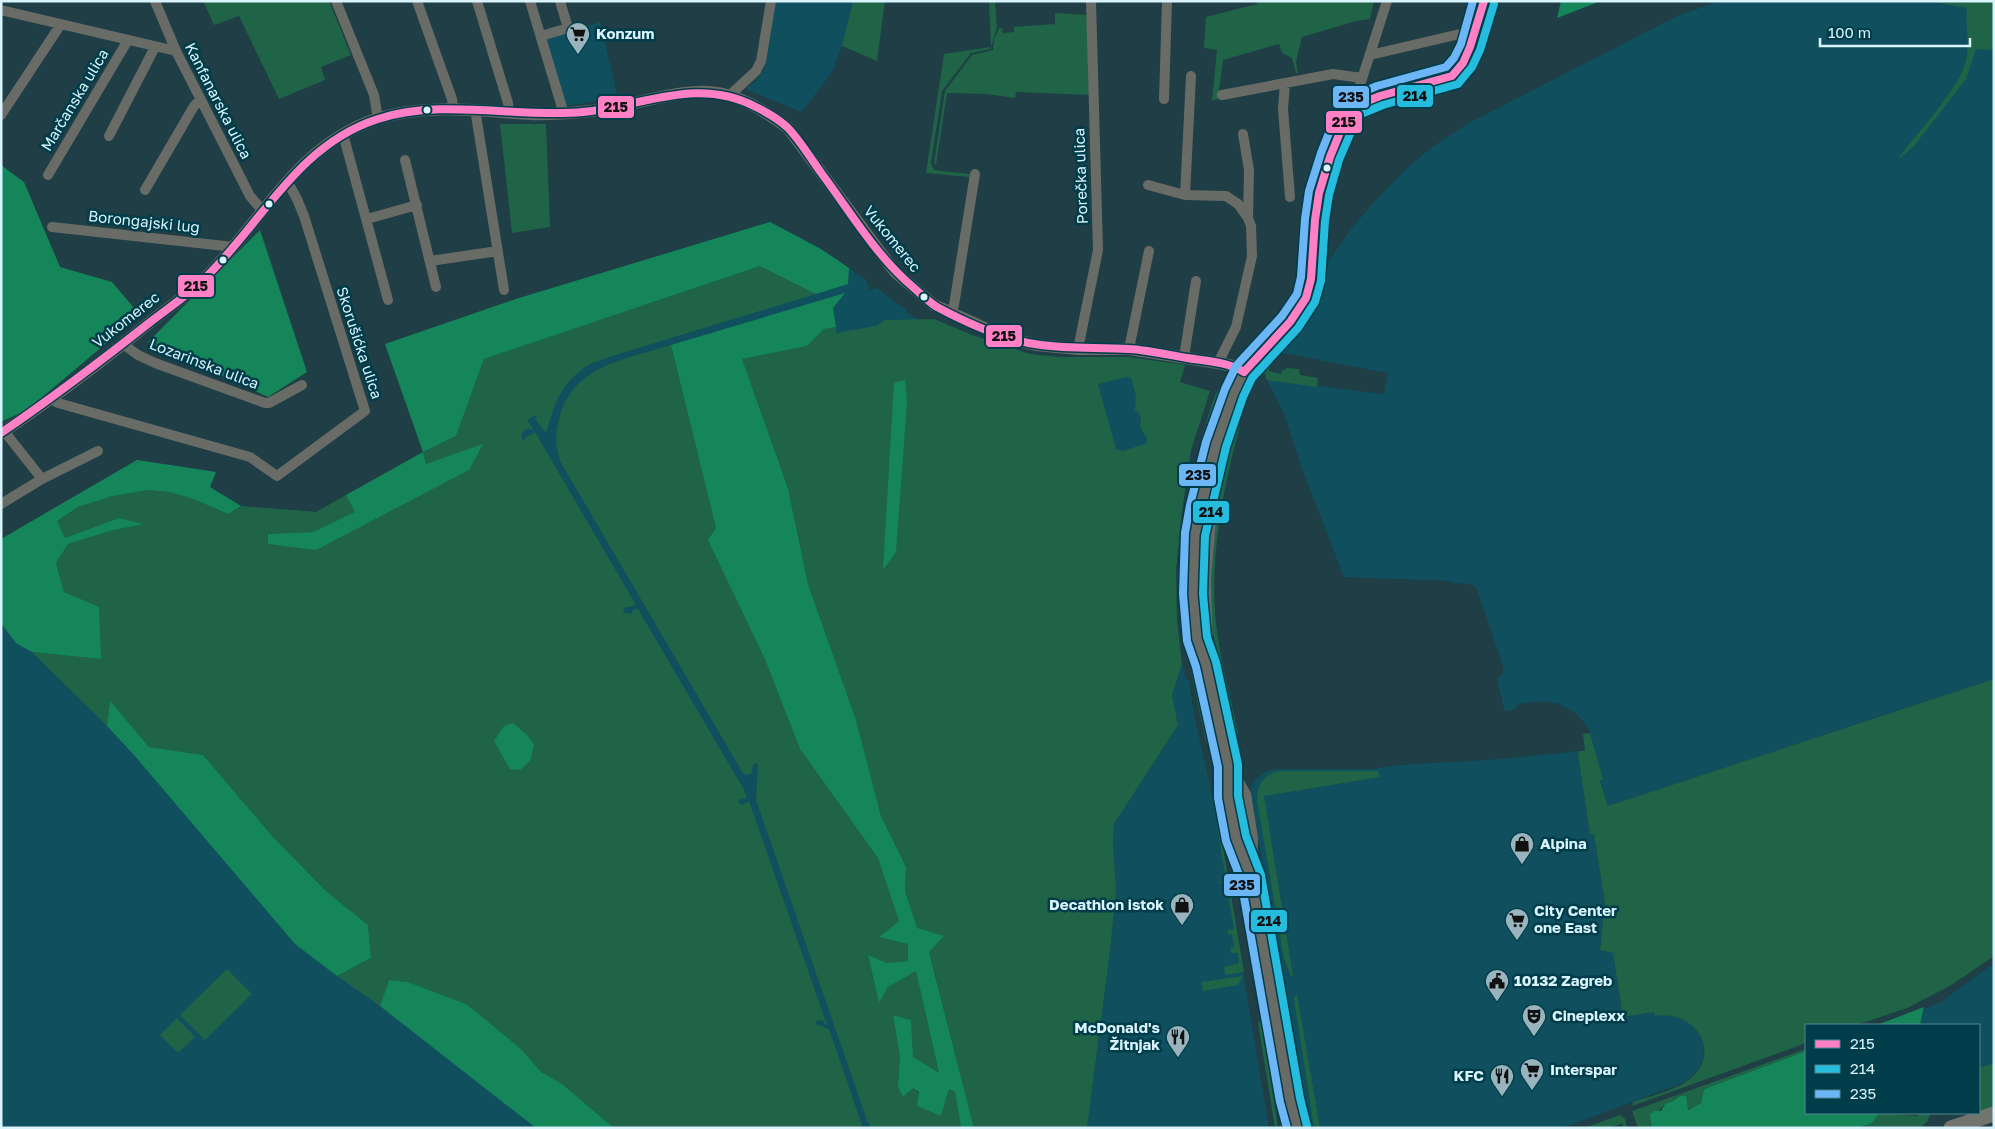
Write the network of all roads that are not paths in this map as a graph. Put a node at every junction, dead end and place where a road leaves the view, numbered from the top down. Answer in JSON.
{"nodes":[{"id":1,"x":155,"y":1,"type":"edge"},
{"id":2,"x":336,"y":1,"type":"edge"},
{"id":3,"x":417,"y":1,"type":"edge"},
{"id":4,"x":477,"y":1,"type":"edge"},
{"id":5,"x":530,"y":1,"type":"edge"},
{"id":6,"x":560,"y":1,"type":"edge"},
{"id":7,"x":771,"y":1,"type":"edge"},
{"id":8,"x":1091,"y":1,"type":"edge"},
{"id":9,"x":1167,"y":1,"type":"edge"},
{"id":10,"x":1388,"y":1,"type":"edge"},
{"id":11,"x":1484,"y":1,"type":"edge"},
{"id":12,"x":1,"y":10,"type":"edge"},
{"id":13,"x":60,"y":24,"type":"junction"},
{"id":14,"x":1477,"y":30,"type":"junction"},
{"id":15,"x":541,"y":36,"type":"junction"},
{"id":16,"x":128,"y":40,"type":"junction"},
{"id":17,"x":155,"y":47,"type":"junction"},
{"id":18,"x":176,"y":51,"type":"junction"},
{"id":19,"x":1370,"y":55,"type":"junction"},
{"id":20,"x":1191,"y":76,"type":"dead end"},
{"id":21,"x":1362,"y":78,"type":"junction"},
{"id":22,"x":1285,"y":83,"type":"junction"},
{"id":23,"x":1222,"y":94,"type":"dead end"},
{"id":24,"x":729,"y":96,"type":"junction"},
{"id":25,"x":1164,"y":99,"type":"dead end"},
{"id":26,"x":200,"y":100,"type":"junction"},
{"id":27,"x":1355,"y":106,"type":"junction"},
{"id":28,"x":454,"y":109,"type":"junction"},
{"id":29,"x":475,"y":110,"type":"junction"},
{"id":30,"x":509,"y":112,"type":"junction"},
{"id":31,"x":564,"y":114,"type":"junction"},
{"id":32,"x":1,"y":115,"type":"edge"},
{"id":33,"x":378,"y":119,"type":"junction"},
{"id":34,"x":343,"y":134,"type":"junction"},
{"id":35,"x":1243,"y":134,"type":"dead end"},
{"id":36,"x":109,"y":136,"type":"dead end"},
{"id":37,"x":405,"y":160,"type":"dead end"},
{"id":38,"x":975,"y":174,"type":"dead end"},
{"id":39,"x":48,"y":175,"type":"dead end"},
{"id":40,"x":287,"y":181,"type":"junction"},
{"id":41,"x":1148,"y":185,"type":"dead end"},
{"id":42,"x":145,"y":190,"type":"dead end"},
{"id":43,"x":1185,"y":195,"type":"junction"},
{"id":44,"x":1290,"y":197,"type":"dead end"},
{"id":45,"x":417,"y":205,"type":"junction"},
{"id":46,"x":262,"y":210,"type":"junction"},
{"id":47,"x":1248,"y":218,"type":"junction"},
{"id":48,"x":367,"y":219,"type":"junction"},
{"id":49,"x":52,"y":227,"type":"dead end"},
{"id":50,"x":234,"y":247,"type":"junction"},
{"id":51,"x":498,"y":251,"type":"junction"},
{"id":52,"x":1149,"y":252,"type":"dead end"},
{"id":53,"x":430,"y":260,"type":"junction"},
{"id":54,"x":1196,"y":281,"type":"dead end"},
{"id":55,"x":436,"y":287,"type":"dead end"},
{"id":56,"x":504,"y":290,"type":"dead end"},
{"id":57,"x":388,"y":300,"type":"dead end"},
{"id":58,"x":950,"y":314,"type":"junction"},
{"id":59,"x":123,"y":344,"type":"junction"},
{"id":60,"x":1078,"y":349,"type":"junction"},
{"id":61,"x":1129,"y":349,"type":"junction"},
{"id":62,"x":1184,"y":357,"type":"junction"},
{"id":63,"x":1218,"y":363,"type":"junction"},
{"id":64,"x":1244,"y":372,"type":"junction"},
{"id":65,"x":302,"y":385,"type":"dead end"},
{"id":66,"x":51,"y":399,"type":"junction"},
{"id":67,"x":3,"y":432,"type":"edge"},
{"id":68,"x":98,"y":451,"type":"dead end"},
{"id":69,"x":42,"y":479,"type":"junction"},
{"id":70,"x":1,"y":504,"type":"edge"},
{"id":71,"x":1290,"y":1100,"type":"junction"},
{"id":72,"x":1994,"y":1114,"type":"edge"},
{"id":73,"x":1286,"y":1128,"type":"edge"},
{"id":74,"x":1297,"y":1128,"type":"edge"},
{"id":75,"x":1951,"y":1128,"type":"edge"}],
"edges":[{"from":1,"to":18,"type":"street","name":"Kanfanarska ulica"},
{"from":2,"to":33,"type":"street"},
{"from":3,"to":28,"type":"street"},
{"from":4,"to":30,"type":"street"},
{"from":5,"to":15,"type":"street"},
{"from":6,"to":15,"type":"street"},
{"from":7,"to":24,"type":"street"},
{"from":8,"to":60,"type":"street","name":"Porečka ulica"},
{"from":9,"to":25,"type":"street"},
{"from":10,"to":19,"type":"street"},
{"from":11,"to":14,"type":"street"},
{"from":12,"to":13,"type":"street"},
{"from":13,"to":16,"type":"street"},
{"from":13,"to":32,"type":"street"},
{"from":14,"to":19,"type":"street"},
{"from":14,"to":27,"type":"street"},
{"from":15,"to":31,"type":"street"},
{"from":16,"to":17,"type":"street"},
{"from":16,"to":39,"type":"street","name":"Marčanska ulica"},
{"from":17,"to":18,"type":"street"},
{"from":17,"to":36,"type":"street"},
{"from":18,"to":26,"type":"street","name":"Kanfanarska ulica"},
{"from":19,"to":21,"type":"street"},
{"from":20,"to":43,"type":"street"},
{"from":21,"to":22,"type":"street"},
{"from":21,"to":27,"type":"street"},
{"from":22,"to":23,"type":"street"},
{"from":22,"to":44,"type":"street"},
{"from":24,"to":31,"type":"street","name":"Vukomerec"},
{"from":24,"to":58,"type":"street","name":"Vukomerec"},
{"from":26,"to":42,"type":"street"},
{"from":26,"to":46,"type":"street","name":"Kanfanarska ulica"},
{"from":27,"to":64,"type":"street"},
{"from":28,"to":29,"type":"street","name":"Vukomerec"},
{"from":28,"to":33,"type":"street","name":"Vukomerec"},
{"from":29,"to":30,"type":"street","name":"Vukomerec"},
{"from":29,"to":51,"type":"street"},
{"from":30,"to":31,"type":"street","name":"Vukomerec"},
{"from":33,"to":34,"type":"street","name":"Vukomerec"},
{"from":34,"to":40,"type":"street","name":"Vukomerec"},
{"from":34,"to":48,"type":"street"},
{"from":35,"to":47,"type":"street"},
{"from":37,"to":45,"type":"street"},
{"from":38,"to":58,"type":"street"},
{"from":40,"to":46,"type":"street","name":"Vukomerec"},
{"from":40,"to":66,"type":"street","name":"Skorušićka ulica"},
{"from":41,"to":43,"type":"street"},
{"from":43,"to":47,"type":"street"},
{"from":45,"to":48,"type":"street"},
{"from":45,"to":53,"type":"street"},
{"from":46,"to":50,"type":"street","name":"Vukomerec"},
{"from":47,"to":63,"type":"street"},
{"from":48,"to":57,"type":"street"},
{"from":49,"to":50,"type":"street","name":"Borongajski lug"},
{"from":50,"to":59,"type":"street","name":"Vukomerec"},
{"from":51,"to":53,"type":"street"},
{"from":51,"to":56,"type":"street"},
{"from":52,"to":61,"type":"street"},
{"from":53,"to":55,"type":"street"},
{"from":54,"to":62,"type":"street"},
{"from":58,"to":60,"type":"street","name":"Vukomerec"},
{"from":59,"to":65,"type":"street","name":"Lozarinska ulica"},
{"from":59,"to":66,"type":"street","name":"Vukomerec"},
{"from":60,"to":61,"type":"street","name":"Vukomerec"},
{"from":61,"to":62,"type":"street","name":"Vukomerec"},
{"from":62,"to":63,"type":"street","name":"Vukomerec"},
{"from":63,"to":64,"type":"street","name":"Vukomerec"},
{"from":64,"to":71,"type":"street"},
{"from":66,"to":67,"type":"street","name":"Vukomerec"},
{"from":67,"to":69,"type":"street"},
{"from":68,"to":69,"type":"street"},
{"from":69,"to":70,"type":"street"},
{"from":71,"to":73,"type":"street"},
{"from":71,"to":74,"type":"street"},
{"from":72,"to":75,"type":"main road"}]}
